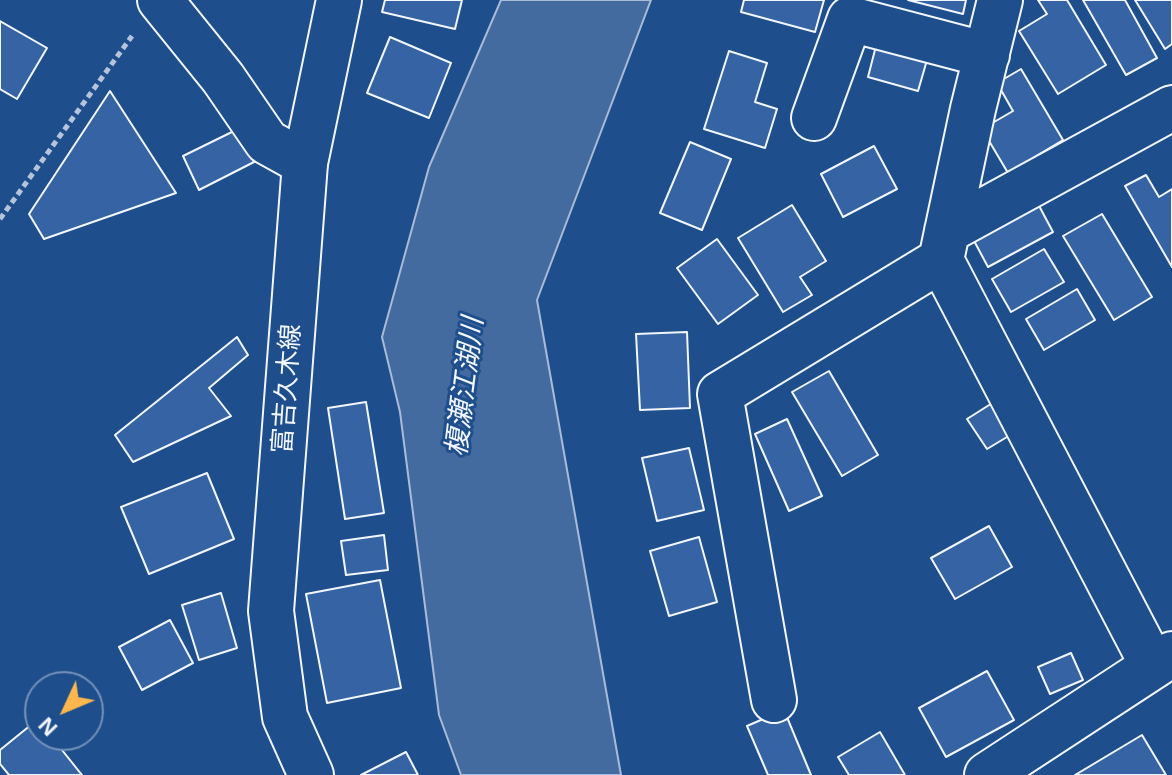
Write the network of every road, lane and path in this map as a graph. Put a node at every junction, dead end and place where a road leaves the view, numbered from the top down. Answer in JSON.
{"nodes":[{"id":1,"x":160,"y":0,"type":"edge"},
{"id":2,"x":339,"y":0,"type":"edge"},
{"id":3,"x":1000,"y":0,"type":"edge"},
{"id":4,"x":133,"y":35,"type":"dead end"},
{"id":5,"x":987,"y":55,"type":"junction"},
{"id":6,"x":1172,"y":108,"type":"edge"},
{"id":7,"x":814,"y":118,"type":"dead end"},
{"id":8,"x":305,"y":163,"type":"junction"},
{"id":9,"x":0,"y":219,"type":"edge"},
{"id":10,"x":944,"y":246,"type":"junction"},
{"id":11,"x":1166,"y":661,"type":"edge"},
{"id":12,"x":774,"y":700,"type":"dead end"},
{"id":13,"x":311,"y":775,"type":"edge"},
{"id":14,"x":987,"y":775,"type":"edge"}],
"edges":[{"from":1,"to":8,"type":"street"},
{"from":2,"to":8,"type":"street","name":"富吉久木線"},
{"from":3,"to":5,"type":"street"},
{"from":4,"to":9,"type":"path"},
{"from":5,"to":7,"type":"street"},
{"from":5,"to":10,"type":"street"},
{"from":6,"to":10,"type":"street"},
{"from":8,"to":13,"type":"street","name":"富吉久木線"},
{"from":10,"to":11,"type":"street"},
{"from":10,"to":12,"type":"street"},
{"from":11,"to":14,"type":"street"}]}
